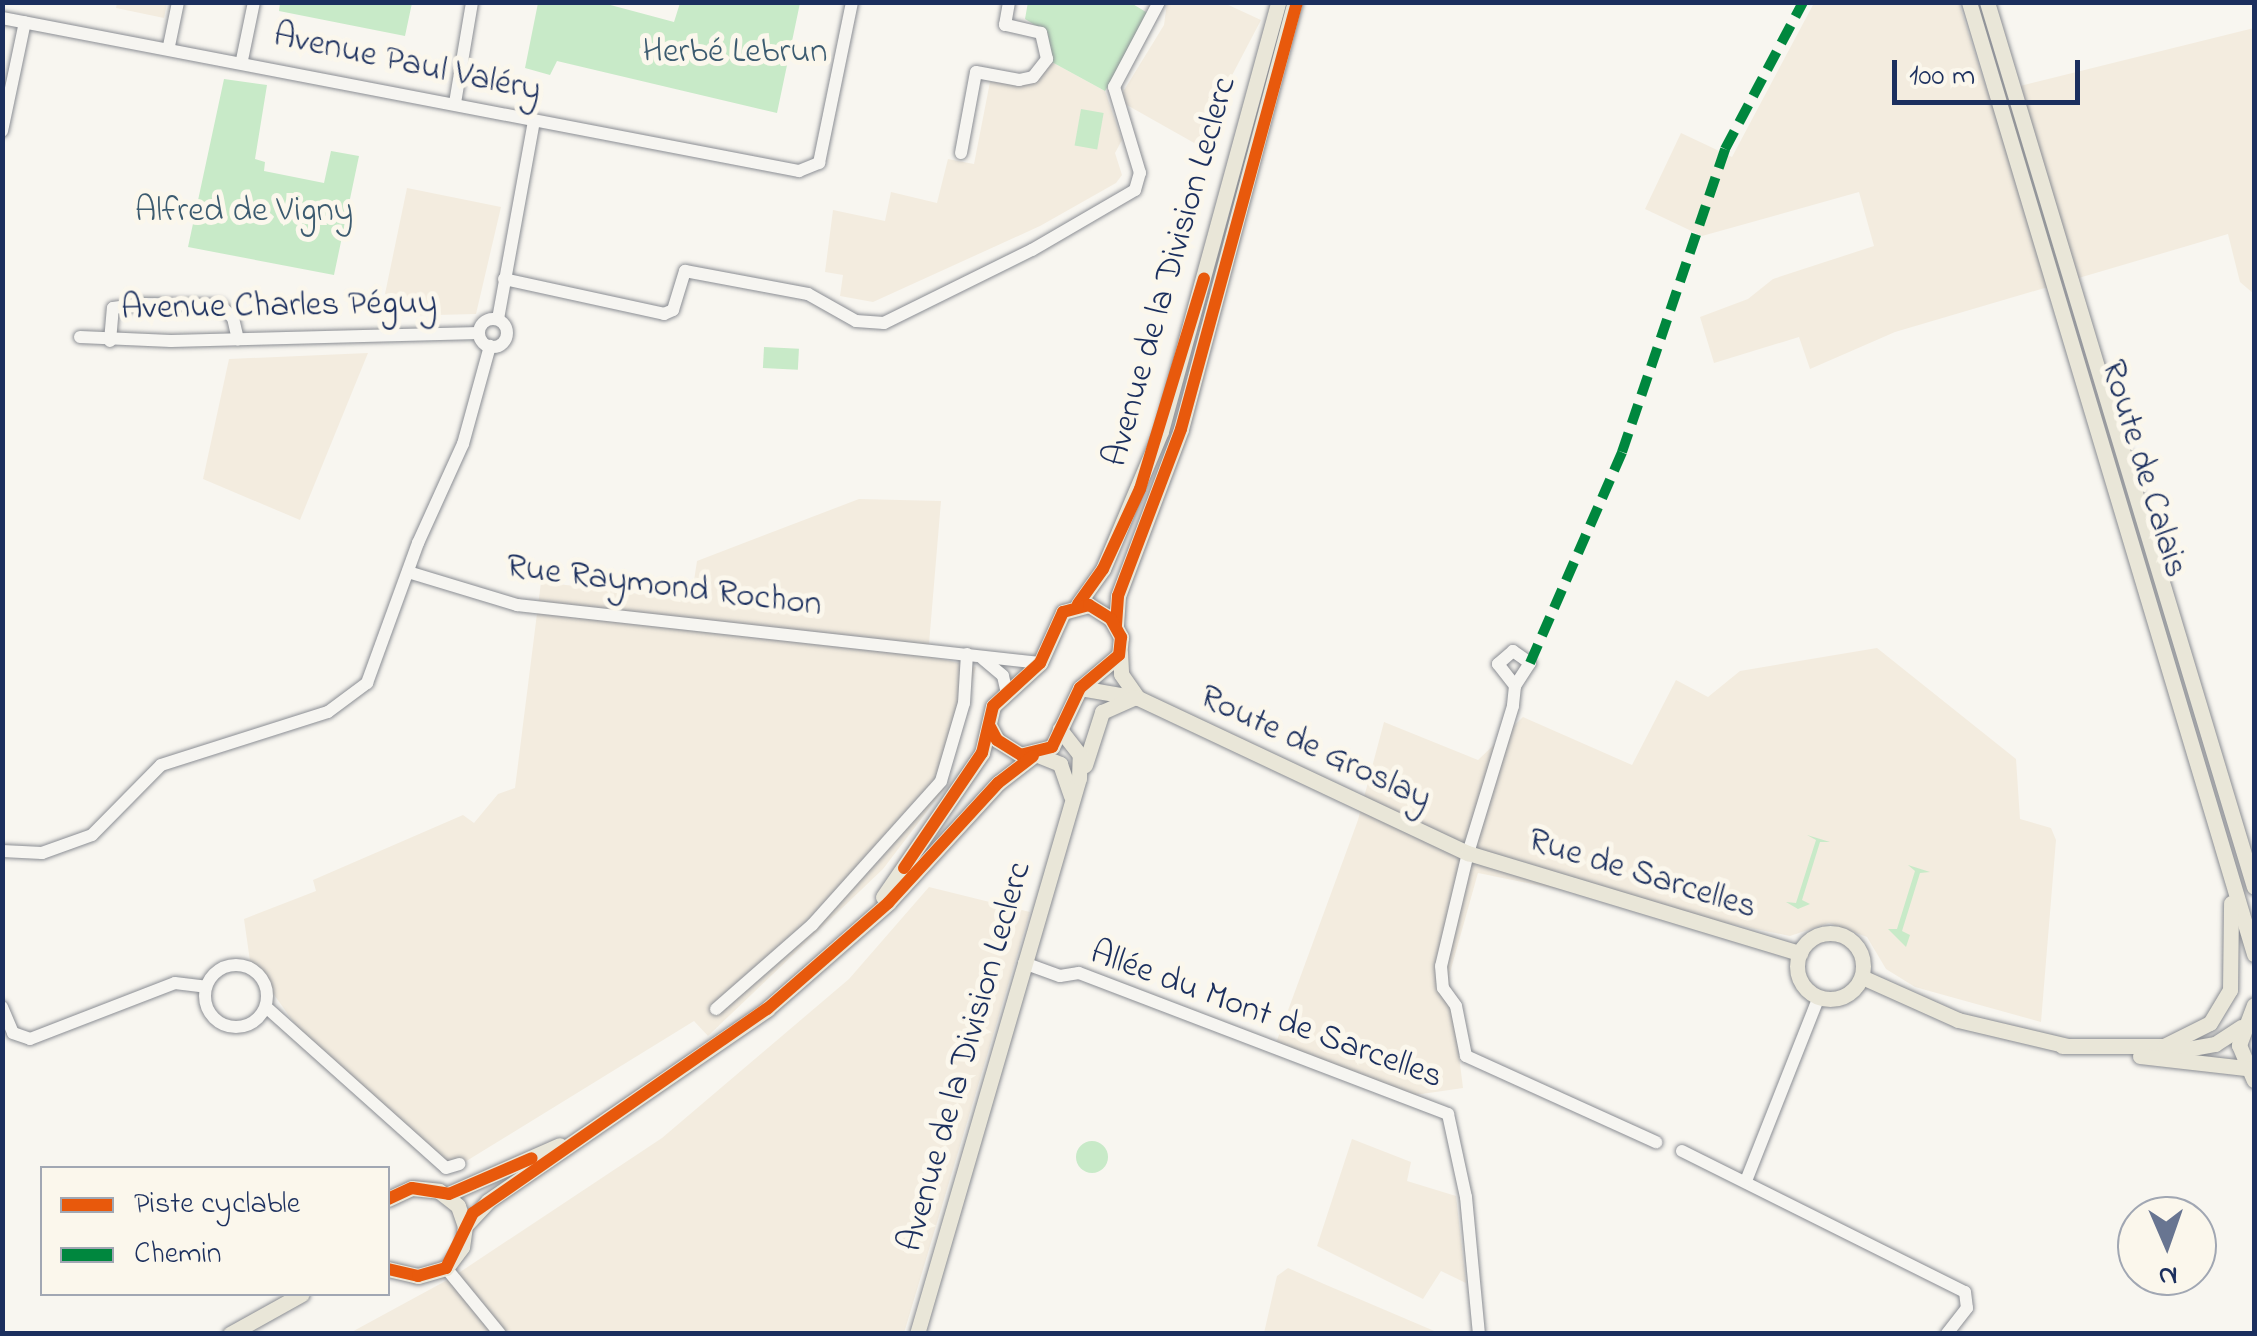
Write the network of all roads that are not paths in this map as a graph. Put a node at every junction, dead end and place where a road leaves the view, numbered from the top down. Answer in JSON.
{"nodes":[{"id":1,"x":178,"y":2,"type":"edge"},
{"id":2,"x":254,"y":2,"type":"edge"},
{"id":3,"x":472,"y":2,"type":"edge"},
{"id":4,"x":852,"y":2,"type":"edge"},
{"id":5,"x":1008,"y":2,"type":"edge"},
{"id":6,"x":1160,"y":2,"type":"edge"},
{"id":7,"x":1296,"y":2,"type":"edge"},
{"id":8,"x":1969,"y":2,"type":"edge"},
{"id":9,"x":1988,"y":2,"type":"edge"},
{"id":10,"x":1275,"y":8,"type":"edge"},
{"id":11,"x":2,"y":18,"type":"edge"},
{"id":12,"x":25,"y":22,"type":"junction"},
{"id":13,"x":169,"y":46,"type":"junction"},
{"id":14,"x":242,"y":60,"type":"junction"},
{"id":15,"x":455,"y":104,"type":"junction"},
{"id":16,"x":534,"y":120,"type":"junction"},
{"id":17,"x":2,"y":131,"type":"edge"},
{"id":18,"x":961,"y":153,"type":"dead end"},
{"id":19,"x":504,"y":279,"type":"junction"},
{"id":20,"x":498,"y":319,"type":"junction"},
{"id":21,"x":478,"y":333,"type":"junction"},
{"id":22,"x":80,"y":337,"type":"dead end"},
{"id":23,"x":238,"y":338,"type":"junction"},
{"id":24,"x":110,"y":341,"type":"junction"},
{"id":25,"x":490,"y":346,"type":"junction"},
{"id":26,"x":408,"y":572,"type":"junction"},
{"id":27,"x":1078,"y":604,"type":"junction"},
{"id":28,"x":1116,"y":625,"type":"junction"},
{"id":29,"x":1120,"y":652,"type":"junction"},
{"id":30,"x":972,"y":655,"type":"junction"},
{"id":31,"x":1040,"y":664,"type":"junction"},
{"id":32,"x":1515,"y":686,"type":"dead end"},
{"id":33,"x":1080,"y":688,"type":"junction"},
{"id":34,"x":1006,"y":694,"type":"junction"},
{"id":35,"x":1138,"y":698,"type":"junction"},
{"id":36,"x":990,"y":727,"type":"junction"},
{"id":37,"x":1060,"y":728,"type":"junction"},
{"id":38,"x":1035,"y":755,"type":"junction"},
{"id":39,"x":1080,"y":778,"type":"junction"},
{"id":40,"x":2206,"y":786,"type":"junction"},
{"id":41,"x":1071,"y":796,"type":"junction"},
{"id":42,"x":2,"y":851,"type":"edge"},
{"id":43,"x":1468,"y":853,"type":"junction"},
{"id":44,"x":2254,"y":887,"type":"edge"},
{"id":45,"x":866,"y":920,"type":"junction"},
{"id":46,"x":1800,"y":953,"type":"junction"},
{"id":47,"x":2254,"y":954,"type":"edge"},
{"id":48,"x":1024,"y":963,"type":"junction"},
{"id":49,"x":1862,"y":977,"type":"junction"},
{"id":50,"x":206,"y":988,"type":"junction"},
{"id":51,"x":1819,"y":998,"type":"junction"},
{"id":52,"x":2254,"y":1004,"type":"edge"},
{"id":53,"x":2,"y":1007,"type":"edge"},
{"id":54,"x":266,"y":1007,"type":"junction"},
{"id":55,"x":716,"y":1009,"type":"dead end"},
{"id":56,"x":2241,"y":1027,"type":"junction"},
{"id":57,"x":2062,"y":1046,"type":"junction"},
{"id":58,"x":2151,"y":1056,"type":"junction"},
{"id":59,"x":2250,"y":1074,"type":"edge"},
{"id":60,"x":600,"y":1126,"type":"junction"},
{"id":61,"x":1656,"y":1142,"type":"dead end"},
{"id":62,"x":1682,"y":1151,"type":"dead end"},
{"id":63,"x":458,"y":1164,"type":"dead end"},
{"id":64,"x":1746,"y":1181,"type":"junction"},
{"id":65,"x":446,"y":1195,"type":"junction"},
{"id":66,"x":390,"y":1199,"type":"edge"},
{"id":67,"x":465,"y":1226,"type":"junction"},
{"id":68,"x":391,"y":1268,"type":"edge"},
{"id":69,"x":446,"y":1268,"type":"junction"},
{"id":70,"x":298,"y":1296,"type":"edge"},
{"id":71,"x":230,"y":1334,"type":"edge"},
{"id":72,"x":500,"y":1334,"type":"edge"},
{"id":73,"x":917,"y":1334,"type":"edge"},
{"id":74,"x":1478,"y":1334,"type":"edge"},
{"id":75,"x":1947,"y":1334,"type":"edge"}],
"edges":[{"from":1,"to":13,"type":"street"},
{"from":2,"to":14,"type":"street"},
{"from":3,"to":15,"type":"street"},
{"from":4,"to":16,"type":"street","name":"Avenue Paul Valéry"},
{"from":5,"to":18,"type":"street"},
{"from":6,"to":19,"type":"street"},
{"from":7,"to":28,"type":"main road","name":"Avenue de la Division Leclerc"},
{"from":8,"to":40,"type":"main road","name":"Route de Calais"},
{"from":9,"to":44,"type":"main road","name":"Route de Calais"},
{"from":10,"to":27,"type":"main road","name":"Avenue de la Division Leclerc"},
{"from":11,"to":12,"type":"street","name":"Avenue Paul Valéry"},
{"from":12,"to":13,"type":"street","name":"Avenue Paul Valéry"},
{"from":12,"to":17,"type":"street"},
{"from":13,"to":14,"type":"street","name":"Avenue Paul Valéry"},
{"from":14,"to":15,"type":"street","name":"Avenue Paul Valéry"},
{"from":15,"to":16,"type":"street","name":"Avenue Paul Valéry"},
{"from":16,"to":19,"type":"street"},
{"from":19,"to":20,"type":"street"},
{"from":20,"to":21,"type":"street"},
{"from":20,"to":25,"type":"street"},
{"from":21,"to":23,"type":"street","name":"Avenue Charles Péguy"},
{"from":21,"to":25,"type":"street"},
{"from":22,"to":24,"type":"street","name":"Avenue Charles Péguy"},
{"from":23,"to":24,"type":"street","name":"Avenue Charles Péguy"},
{"from":23,"to":24,"type":"street"},
{"from":25,"to":26,"type":"street"},
{"from":26,"to":30,"type":"street","name":"Rue Raymond Rochon"},
{"from":26,"to":42,"type":"street"},
{"from":27,"to":28,"type":"main road"},
{"from":27,"to":31,"type":"main road","name":"Avenue de la Division Leclerc"},
{"from":28,"to":29,"type":"main road","name":"Avenue de la Division Leclerc"},
{"from":29,"to":33,"type":"main road"},
{"from":29,"to":35,"type":"main road"},
{"from":30,"to":31,"type":"street","name":"Rue Raymond Rochon"},
{"from":30,"to":34,"type":"street"},
{"from":30,"to":55,"type":"street"},
{"from":31,"to":34,"type":"main road"},
{"from":32,"to":43,"type":"street"},
{"from":33,"to":35,"type":"main road","name":"Route de Groslay"},
{"from":33,"to":37,"type":"main road"},
{"from":34,"to":36,"type":"main road"},
{"from":35,"to":39,"type":"main road","name":"Avenue de la Division Leclerc"},
{"from":35,"to":43,"type":"main road","name":"Route de Groslay"},
{"from":36,"to":38,"type":"main road"},
{"from":36,"to":45,"type":"main road"},
{"from":37,"to":38,"type":"main road"},
{"from":37,"to":39,"type":"main road"},
{"from":38,"to":41,"type":"main road"},
{"from":38,"to":45,"type":"main road"},
{"from":39,"to":41,"type":"main road","name":"Avenue de la Division Leclerc"},
{"from":40,"to":47,"type":"main road","name":"Route de Calais"},
{"from":40,"to":57,"type":"main road"},
{"from":41,"to":48,"type":"main road","name":"Avenue de la Division Leclerc"},
{"from":43,"to":46,"type":"main road","name":"Rue de Sarcelles"},
{"from":43,"to":61,"type":"street"},
{"from":45,"to":60,"type":"main road"},
{"from":46,"to":49,"type":"main road"},
{"from":46,"to":51,"type":"main road"},
{"from":48,"to":73,"type":"main road","name":"Avenue de la Division Leclerc"},
{"from":48,"to":74,"type":"street","name":"Allée du Mont de Sarcelles"},
{"from":49,"to":51,"type":"main road"},
{"from":49,"to":57,"type":"main road"},
{"from":50,"to":53,"type":"street"},
{"from":50,"to":54,"type":"street"},
{"from":50,"to":54,"type":"street"},
{"from":51,"to":64,"type":"street"},
{"from":52,"to":56,"type":"main road"},
{"from":54,"to":63,"type":"street"},
{"from":56,"to":58,"type":"main road"},
{"from":56,"to":59,"type":"main road"},
{"from":57,"to":58,"type":"main road"},
{"from":58,"to":59,"type":"main road"},
{"from":60,"to":65,"type":"main road"},
{"from":60,"to":67,"type":"main road"},
{"from":62,"to":64,"type":"street"},
{"from":64,"to":75,"type":"street"},
{"from":65,"to":66,"type":"main road"},
{"from":65,"to":67,"type":"main road"},
{"from":67,"to":69,"type":"main road"},
{"from":68,"to":69,"type":"main road"},
{"from":69,"to":72,"type":"street"},
{"from":70,"to":71,"type":"main road"}]}
